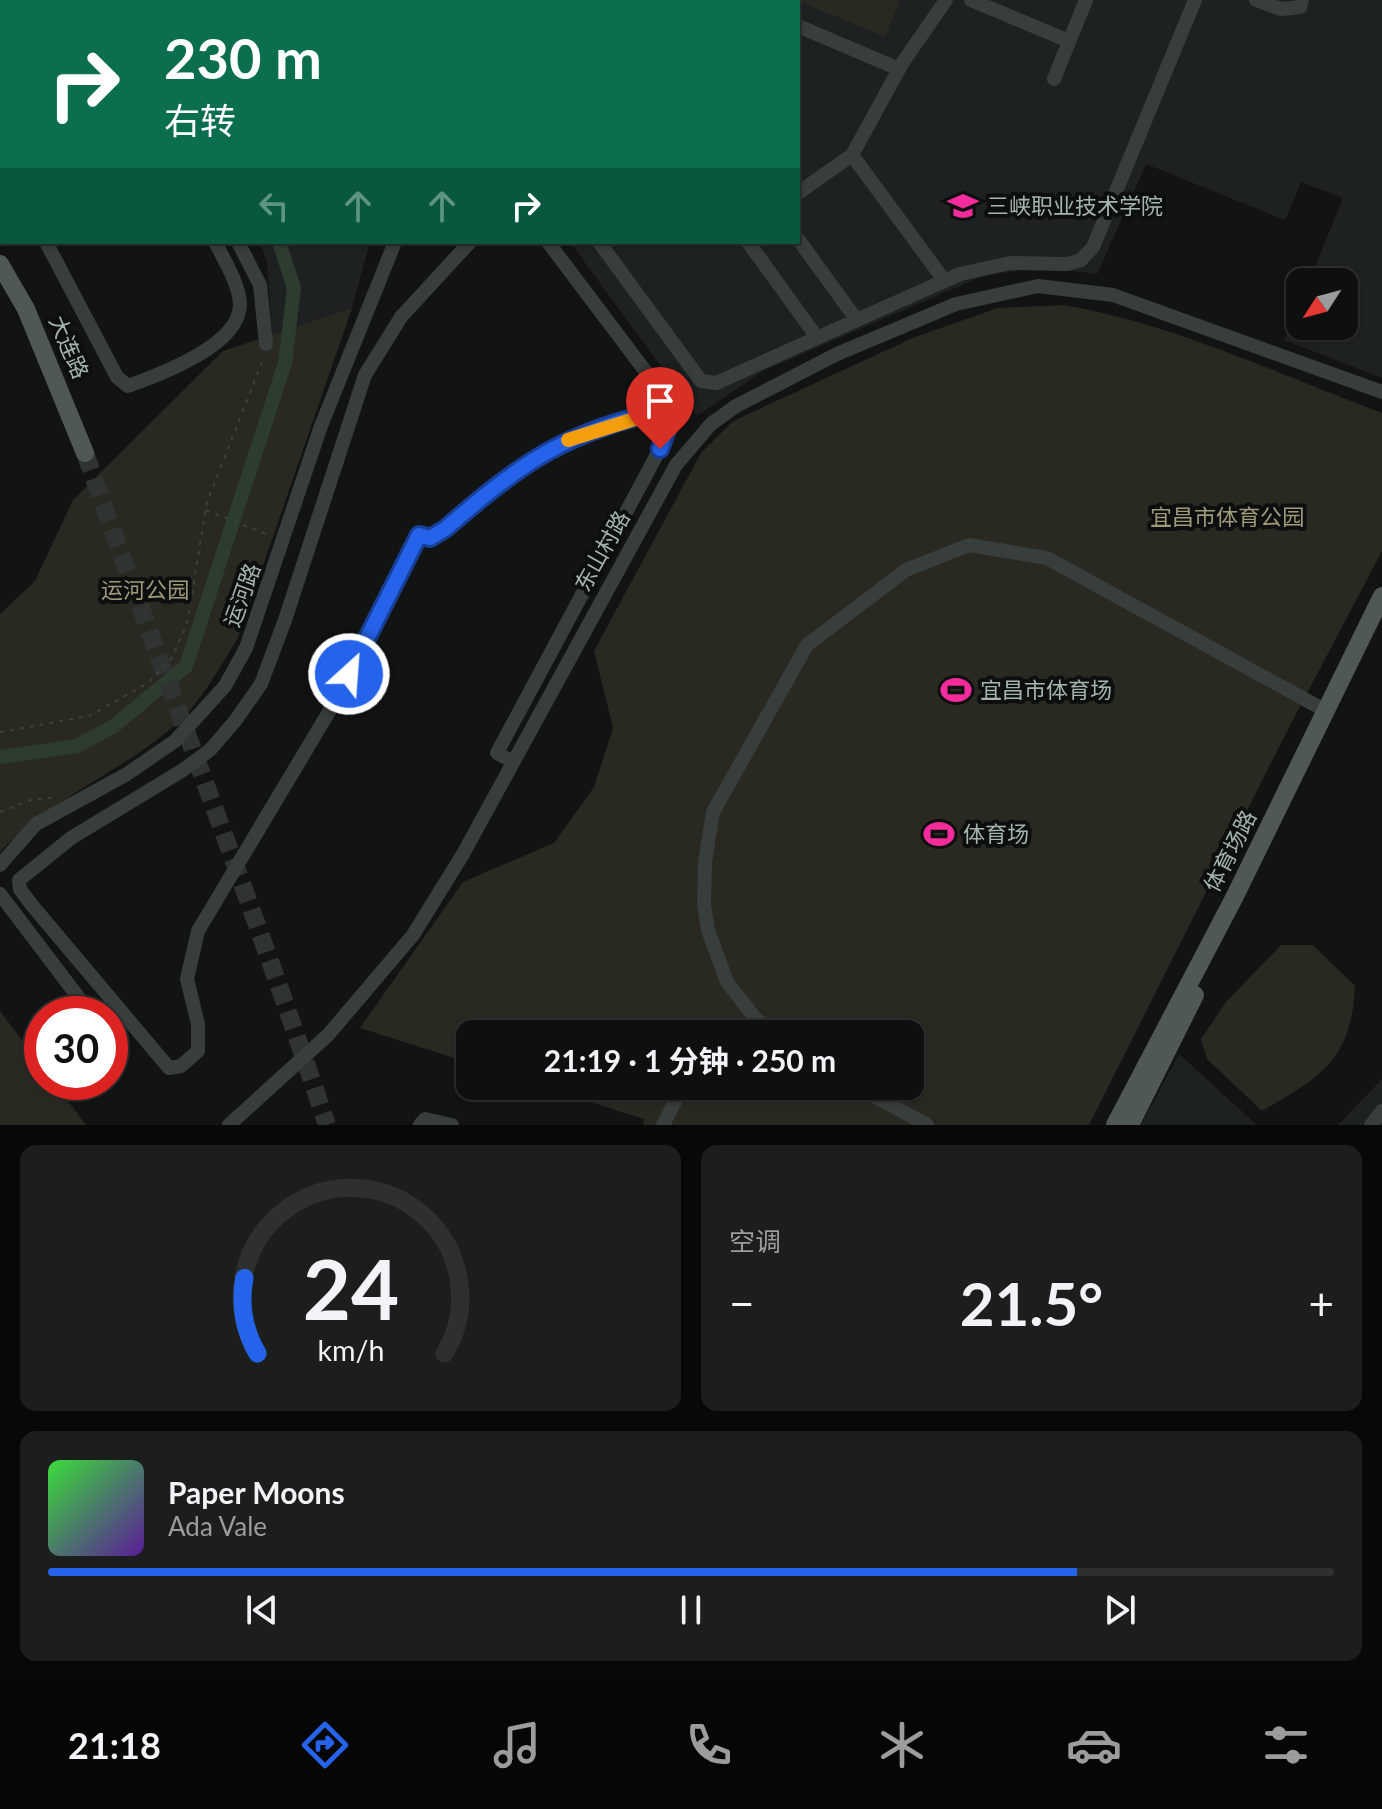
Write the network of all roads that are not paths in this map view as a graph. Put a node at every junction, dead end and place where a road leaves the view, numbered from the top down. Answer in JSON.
{"nodes":[{"id":1,"x":946,"y":0,"type":"edge"},
{"id":2,"x":971,"y":0,"type":"edge"},
{"id":3,"x":1086,"y":0,"type":"edge"},
{"id":4,"x":1195,"y":0,"type":"edge"},
{"id":5,"x":1256,"y":0,"type":"edge"},
{"id":6,"x":1302,"y":0,"type":"edge"},
{"id":7,"x":800,"y":27,"type":"edge"},
{"id":8,"x":1069,"y":41,"type":"junction"},
{"id":9,"x":899,"y":69,"type":"junction"},
{"id":10,"x":1054,"y":79,"type":"dead end"},
{"id":11,"x":852,"y":155,"type":"junction"},
{"id":12,"x":800,"y":192,"type":"edge"},
{"id":13,"x":800,"y":242,"type":"edge"},
{"id":14,"x":47,"y":244,"type":"edge"},
{"id":15,"x":216,"y":244,"type":"edge"},
{"id":16,"x":239,"y":244,"type":"edge"},
{"id":17,"x":394,"y":244,"type":"edge"},
{"id":18,"x":468,"y":244,"type":"edge"},
{"id":19,"x":550,"y":244,"type":"edge"},
{"id":20,"x":600,"y":244,"type":"edge"},
{"id":21,"x":749,"y":244,"type":"edge"},
{"id":22,"x":0,"y":264,"type":"edge"},
{"id":23,"x":944,"y":280,"type":"junction"},
{"id":24,"x":856,"y":319,"type":"junction"},
{"id":25,"x":816,"y":336,"type":"junction"},
{"id":26,"x":266,"y":344,"type":"road end"},
{"id":27,"x":1382,"y":392,"type":"edge"},
{"id":28,"x":668,"y":409,"type":"junction"},
{"id":29,"x":85,"y":453,"type":"tunnel mouth"},
{"id":30,"x":1382,"y":596,"type":"edge"},
{"id":31,"x":1382,"y":624,"type":"edge"},
{"id":32,"x":1326,"y":711,"type":"junction"},
{"id":33,"x":512,"y":761,"type":"junction"},
{"id":34,"x":0,"y":865,"type":"edge"},
{"id":35,"x":0,"y":894,"type":"edge"},
{"id":36,"x":77,"y":996,"type":"edge"},
{"id":37,"x":757,"y":1020,"type":"edge"},
{"id":38,"x":676,"y":1100,"type":"edge"},
{"id":39,"x":881,"y":1100,"type":"edge"},
{"id":40,"x":1382,"y":1111,"type":"edge"},
{"id":41,"x":229,"y":1125,"type":"edge"},
{"id":42,"x":420,"y":1125,"type":"edge"},
{"id":43,"x":452,"y":1125,"type":"edge"},
{"id":44,"x":663,"y":1125,"type":"edge"},
{"id":45,"x":927,"y":1125,"type":"edge"},
{"id":46,"x":1115,"y":1125,"type":"edge"},
{"id":47,"x":1130,"y":1125,"type":"edge"},
{"id":48,"x":1371,"y":1125,"type":"edge"}],
"edges":[{"from":1,"to":9,"type":"street"},
{"from":2,"to":8,"type":"street"},
{"from":3,"to":8,"type":"street"},
{"from":4,"to":23,"type":"street"},
{"from":5,"to":6,"type":"street"},
{"from":7,"to":9,"type":"street"},
{"from":8,"to":10,"type":"street"},
{"from":9,"to":11,"type":"street"},
{"from":11,"to":12,"type":"street"},
{"from":11,"to":23,"type":"street"},
{"from":13,"to":24,"type":"street"},
{"from":14,"to":15,"type":"street"},
{"from":16,"to":26,"type":"street"},
{"from":17,"to":34,"type":"street","name":"运河路"},
{"from":18,"to":28,"type":"street"},
{"from":19,"to":28,"type":"street"},
{"from":20,"to":25,"type":"street"},
{"from":21,"to":25,"type":"street"},
{"from":22,"to":29,"type":"main road","name":"大连路"},
{"from":23,"to":24,"type":"street"},
{"from":24,"to":25,"type":"street"},
{"from":27,"to":33,"type":"street","name":"东山村路"},
{"from":28,"to":33,"type":"street"},
{"from":30,"to":32,"type":"main road","name":"体育场路"},
{"from":31,"to":47,"type":"main road","name":"体育场路"},
{"from":32,"to":37,"type":"street"},
{"from":32,"to":46,"type":"main road","name":"体育场路"},
{"from":33,"to":41,"type":"street","name":"东山村路"},
{"from":35,"to":36,"type":"street"},
{"from":38,"to":44,"type":"street"},
{"from":39,"to":45,"type":"street"},
{"from":40,"to":48,"type":"street"},
{"from":42,"to":43,"type":"street"}]}
